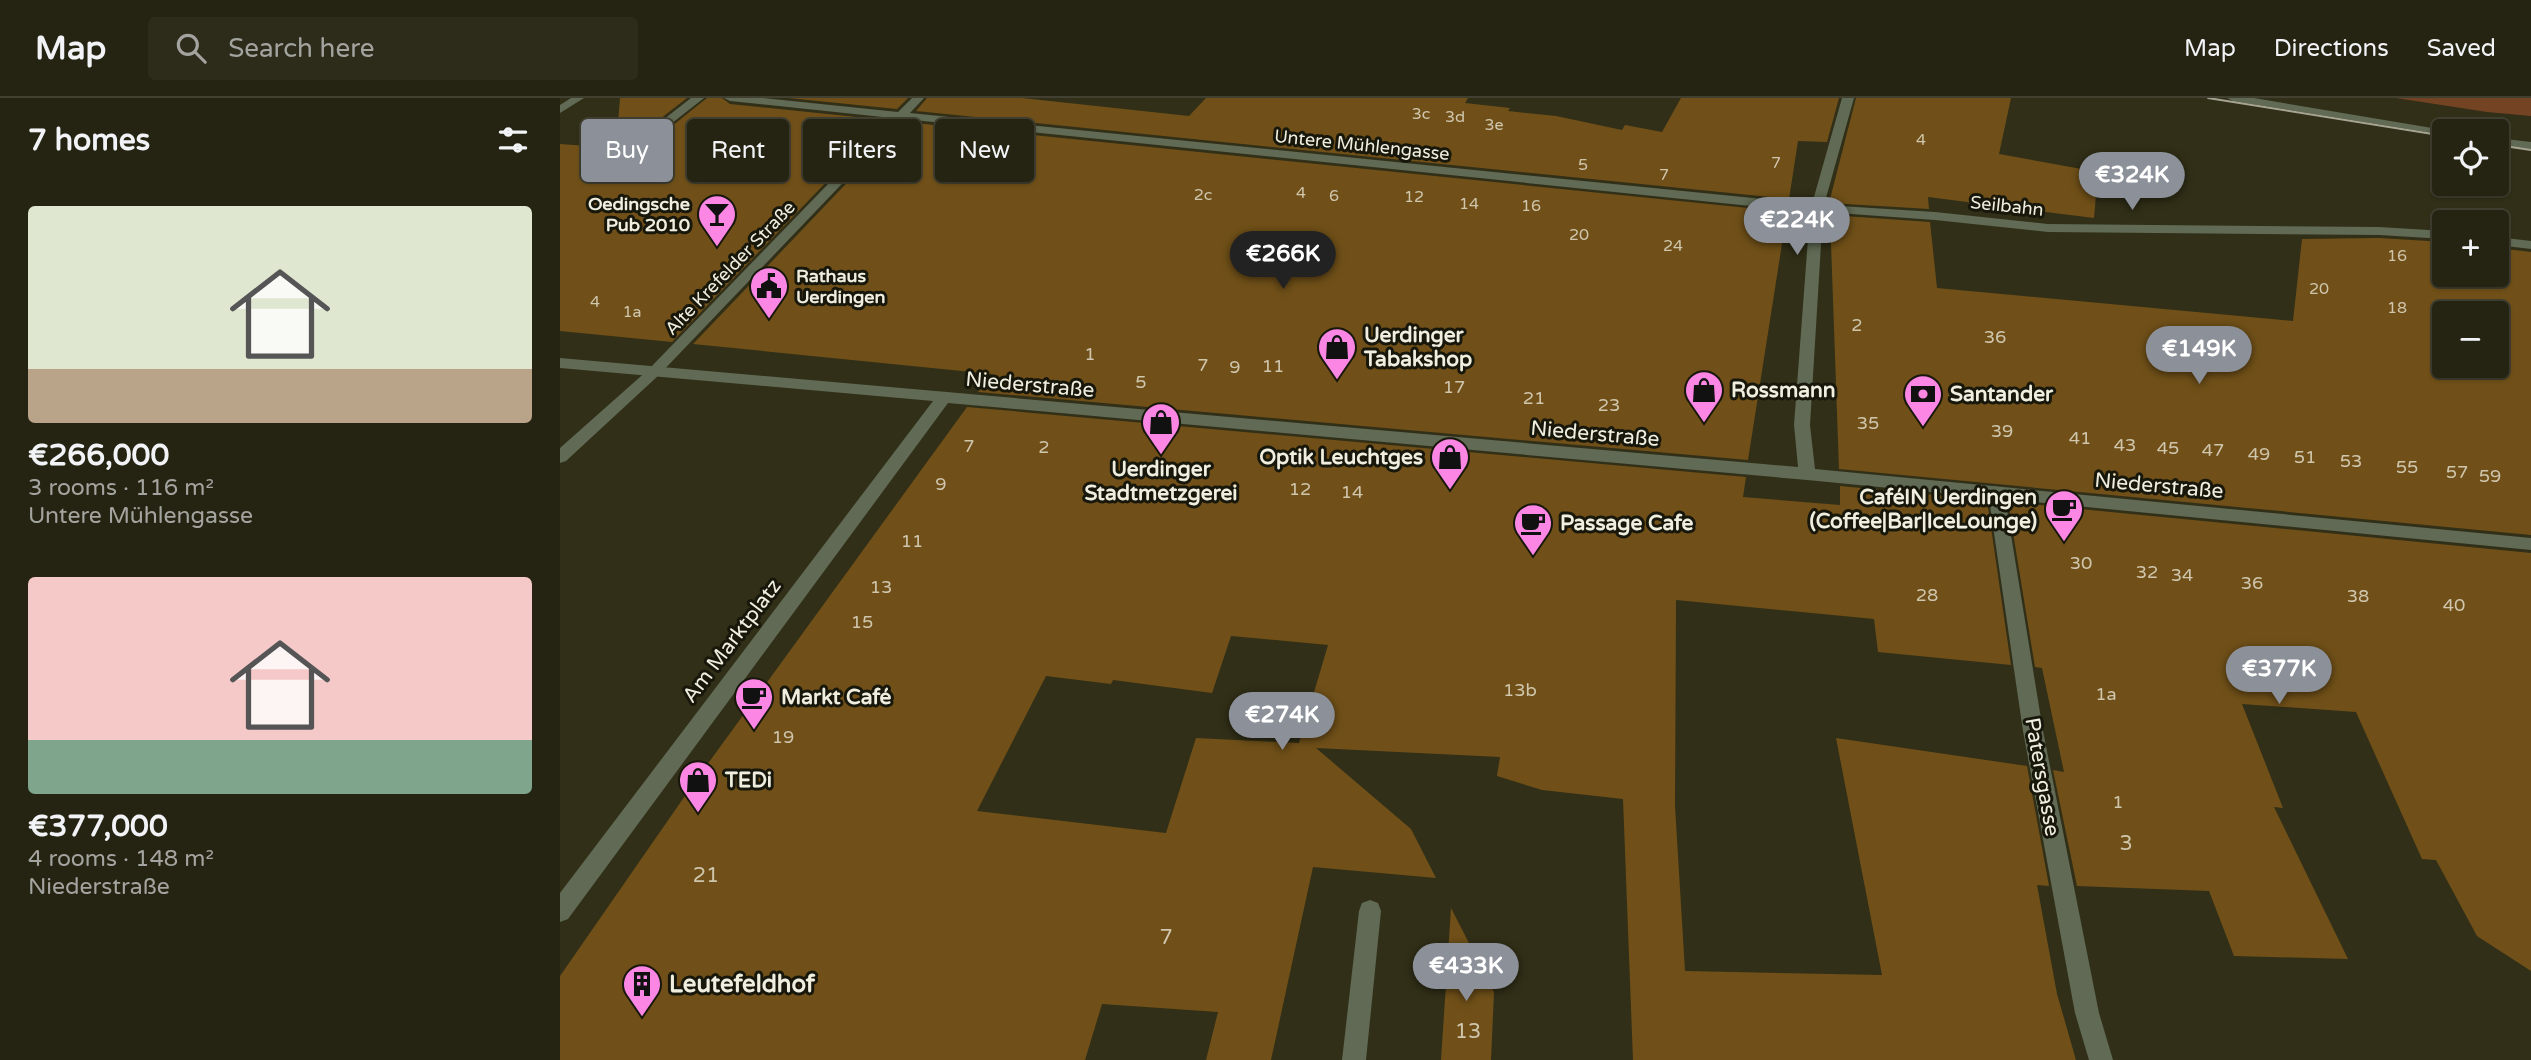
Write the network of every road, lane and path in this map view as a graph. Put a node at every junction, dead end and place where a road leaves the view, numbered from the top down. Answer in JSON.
{"nodes":[{"id":1,"x":578,"y":98,"type":"edge"},
{"id":2,"x":698,"y":98,"type":"edge"},
{"id":3,"x":730,"y":98,"type":"edge"},
{"id":4,"x":918,"y":98,"type":"edge"},
{"id":5,"x":1848,"y":98,"type":"edge"},
{"id":6,"x":2233,"y":98,"type":"edge"},
{"id":7,"x":560,"y":110,"type":"edge"},
{"id":8,"x":903,"y":115,"type":"junction"},
{"id":9,"x":671,"y":119,"type":"edge"},
{"id":10,"x":2432,"y":130,"type":"edge"},
{"id":11,"x":2509,"y":143,"type":"edge"},
{"id":12,"x":2531,"y":146,"type":"edge"},
{"id":13,"x":1818,"y":208,"type":"junction"},
{"id":14,"x":2432,"y":234,"type":"edge"},
{"id":15,"x":2509,"y":242,"type":"edge"},
{"id":16,"x":2531,"y":245,"type":"edge"},
{"id":17,"x":560,"y":363,"type":"edge"},
{"id":18,"x":654,"y":372,"type":"junction"},
{"id":19,"x":943,"y":399,"type":"junction"},
{"id":20,"x":560,"y":457,"type":"edge"},
{"id":21,"x":1807,"y":474,"type":"junction"},
{"id":22,"x":1996,"y":492,"type":"junction"},
{"id":23,"x":2531,"y":544,"type":"edge"},
{"id":24,"x":560,"y":911,"type":"edge"},
{"id":25,"x":1370,"y":911,"type":"dead end"},
{"id":26,"x":1354,"y":1060,"type":"edge"},
{"id":27,"x":2101,"y":1060,"type":"edge"}],
"edges":[{"from":1,"to":7,"type":"street"},
{"from":2,"to":9,"type":"street"},
{"from":3,"to":8,"type":"street","name":"Untere Mühlengasse"},
{"from":4,"to":8,"type":"street","name":"Alte Krefelder Straße"},
{"from":5,"to":13,"type":"street"},
{"from":6,"to":10,"type":"street"},
{"from":8,"to":13,"type":"street","name":"Untere Mühlengasse"},
{"from":8,"to":18,"type":"street","name":"Alte Krefelder Straße"},
{"from":11,"to":12,"type":"street"},
{"from":13,"to":14,"type":"street","name":"Seilbahn"},
{"from":13,"to":21,"type":"street"},
{"from":15,"to":16,"type":"street"},
{"from":17,"to":18,"type":"street","name":"Niederstraße"},
{"from":18,"to":19,"type":"street","name":"Niederstraße"},
{"from":18,"to":20,"type":"street"},
{"from":19,"to":21,"type":"street","name":"Niederstraße"},
{"from":19,"to":24,"type":"street","name":"Am Marktplatz"},
{"from":21,"to":22,"type":"street","name":"Niederstraße"},
{"from":22,"to":23,"type":"street","name":"Niederstraße"},
{"from":22,"to":27,"type":"street","name":"Patersgasse"},
{"from":25,"to":26,"type":"street"}]}
